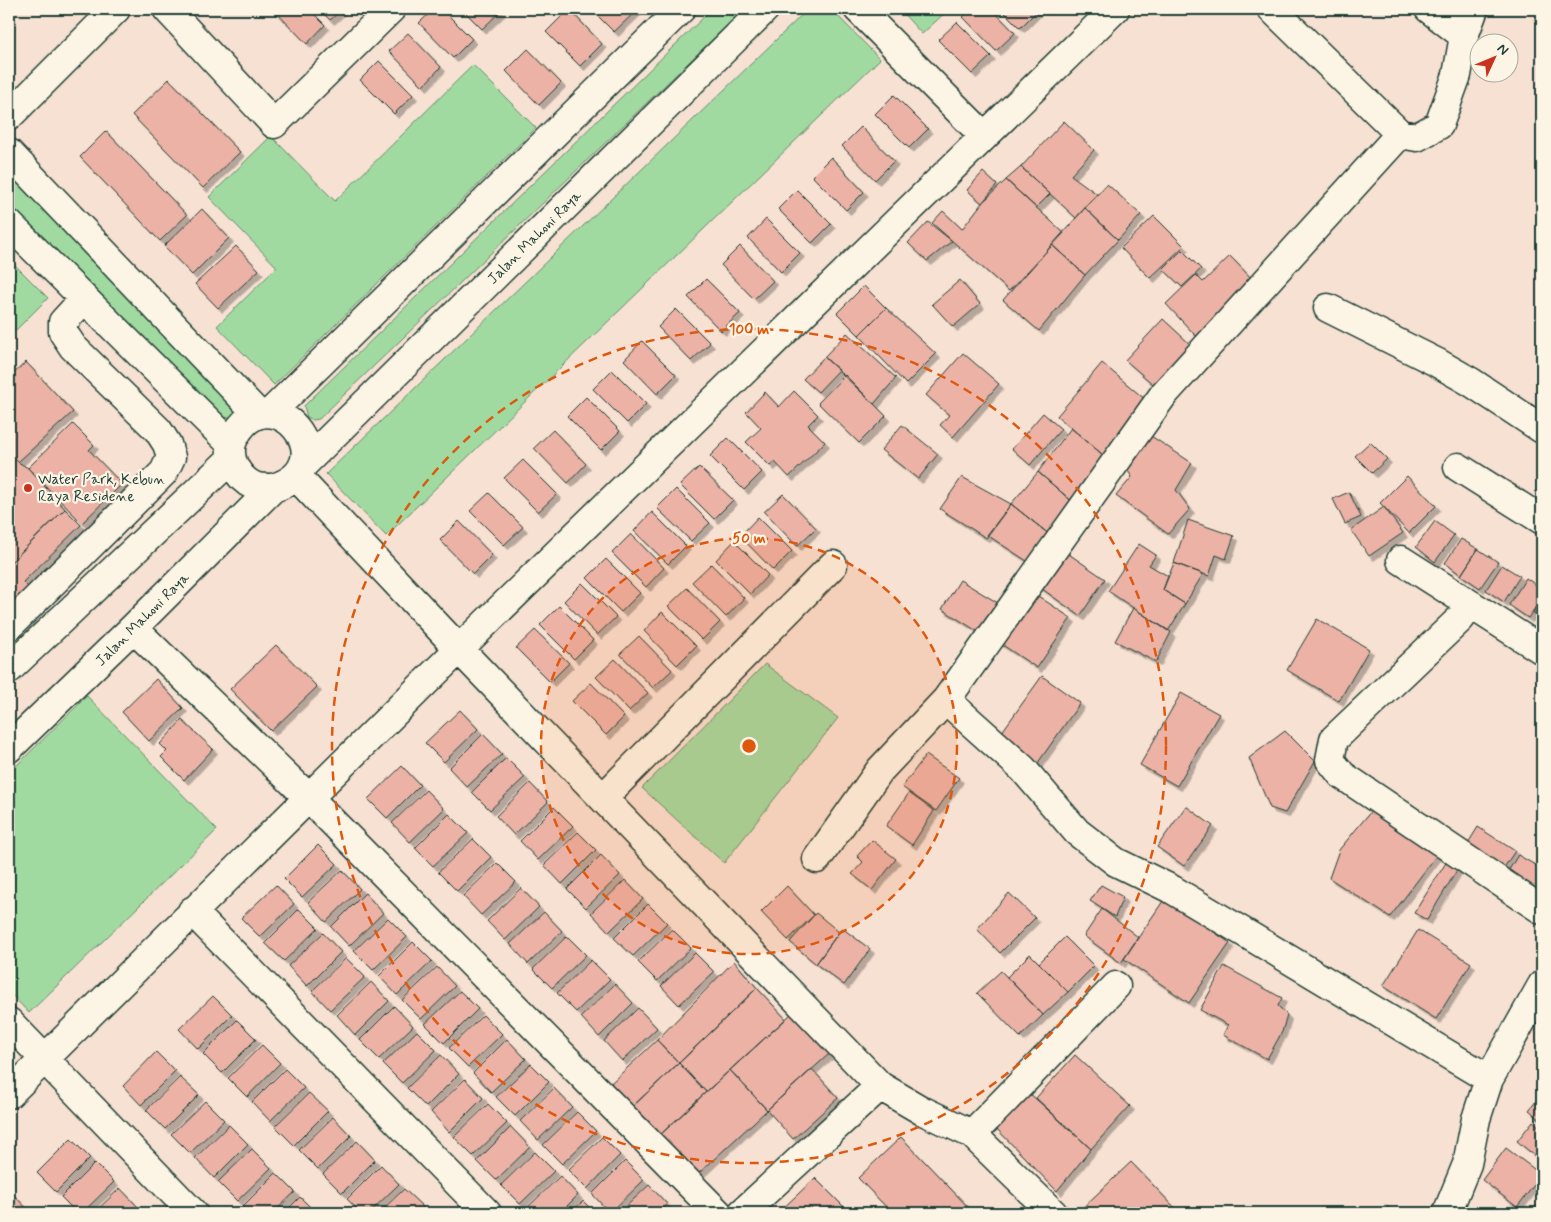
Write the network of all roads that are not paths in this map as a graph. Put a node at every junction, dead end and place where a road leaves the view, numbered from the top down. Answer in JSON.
{"nodes":[{"id":1,"x":116,"y":9,"type":"edge"},
{"id":2,"x":167,"y":9,"type":"edge"},
{"id":3,"x":391,"y":9,"type":"edge"},
{"id":4,"x":681,"y":9,"type":"edge"},
{"id":5,"x":766,"y":9,"type":"edge"},
{"id":6,"x":858,"y":9,"type":"edge"},
{"id":7,"x":1115,"y":9,"type":"edge"},
{"id":8,"x":1272,"y":9,"type":"edge"},
{"id":9,"x":1429,"y":9,"type":"edge"},
{"id":10,"x":1474,"y":9,"type":"edge"},
{"id":11,"x":1464,"y":36,"type":"junction"},
{"id":12,"x":9,"y":116,"type":"edge"},
{"id":13,"x":1400,"y":134,"type":"junction"},
{"id":14,"x":984,"y":136,"type":"junction"},
{"id":15,"x":9,"y":153,"type":"edge"},
{"id":16,"x":9,"y":224,"type":"edge"},
{"id":17,"x":84,"y":299,"type":"junction"},
{"id":18,"x":1328,"y":308,"type":"dead end"},
{"id":19,"x":264,"y":414,"type":"junction"},
{"id":20,"x":1542,"y":429,"type":"edge"},
{"id":21,"x":231,"y":452,"type":"junction"},
{"id":22,"x":1458,"y":467,"type":"dead end"},
{"id":23,"x":291,"y":476,"type":"junction"},
{"id":24,"x":1542,"y":520,"type":"edge"},
{"id":25,"x":1401,"y":560,"type":"dead end"},
{"id":26,"x":834,"y":565,"type":"dead end"},
{"id":27,"x":1461,"y":618,"type":"dead end"},
{"id":28,"x":9,"y":626,"type":"edge"},
{"id":29,"x":133,"y":628,"type":"junction"},
{"id":30,"x":459,"y":649,"type":"junction"},
{"id":31,"x":1542,"y":650,"type":"edge"},
{"id":32,"x":13,"y":656,"type":"edge"},
{"id":33,"x":946,"y":700,"type":"junction"},
{"id":34,"x":9,"y":748,"type":"edge"},
{"id":35,"x":308,"y":796,"type":"junction"},
{"id":36,"x":604,"y":798,"type":"junction"},
{"id":37,"x":817,"y":859,"type":"dead end"},
{"id":38,"x":1542,"y":910,"type":"edge"},
{"id":39,"x":192,"y":911,"type":"junction"},
{"id":40,"x":1116,"y":986,"type":"dead end"},
{"id":41,"x":1542,"y":986,"type":"edge"},
{"id":42,"x":9,"y":1022,"type":"edge"},
{"id":43,"x":43,"y":1059,"type":"junction"},
{"id":44,"x":1489,"y":1079,"type":"junction"},
{"id":45,"x":880,"y":1086,"type":"junction"},
{"id":46,"x":9,"y":1094,"type":"edge"},
{"id":47,"x":972,"y":1134,"type":"junction"},
{"id":48,"x":193,"y":1213,"type":"edge"},
{"id":49,"x":487,"y":1213,"type":"edge"},
{"id":50,"x":718,"y":1213,"type":"edge"},
{"id":51,"x":742,"y":1213,"type":"edge"},
{"id":52,"x":1053,"y":1213,"type":"edge"},
{"id":53,"x":1447,"y":1213,"type":"edge"}],
"edges":[{"from":1,"to":12,"type":"street"},
{"from":2,"to":3,"type":"street"},
{"from":4,"to":19,"type":"street"},
{"from":5,"to":23,"type":"street","name":"Jalan Mahoni Raya"},
{"from":6,"to":14,"type":"street"},
{"from":7,"to":14,"type":"street"},
{"from":8,"to":13,"type":"street"},
{"from":9,"to":11,"type":"street"},
{"from":10,"to":11,"type":"street"},
{"from":11,"to":13,"type":"street"},
{"from":13,"to":33,"type":"street"},
{"from":14,"to":30,"type":"street"},
{"from":15,"to":19,"type":"street"},
{"from":16,"to":17,"type":"street"},
{"from":17,"to":21,"type":"street"},
{"from":17,"to":28,"type":"street"},
{"from":18,"to":20,"type":"street"},
{"from":19,"to":21,"type":"street"},
{"from":19,"to":23,"type":"street"},
{"from":21,"to":23,"type":"street"},
{"from":21,"to":32,"type":"street"},
{"from":22,"to":24,"type":"street"},
{"from":23,"to":29,"type":"street","name":"Jalan Mahoni Raya"},
{"from":23,"to":30,"type":"street"},
{"from":25,"to":31,"type":"street"},
{"from":26,"to":36,"type":"street"},
{"from":27,"to":38,"type":"street"},
{"from":29,"to":34,"type":"street","name":"Jalan Mahoni Raya"},
{"from":29,"to":35,"type":"street"},
{"from":30,"to":35,"type":"street"},
{"from":30,"to":36,"type":"street"},
{"from":33,"to":37,"type":"street"},
{"from":33,"to":44,"type":"street"},
{"from":35,"to":39,"type":"street"},
{"from":35,"to":50,"type":"street"},
{"from":36,"to":45,"type":"street"},
{"from":39,"to":43,"type":"street"},
{"from":39,"to":49,"type":"street"},
{"from":40,"to":47,"type":"street"},
{"from":41,"to":44,"type":"street"},
{"from":42,"to":43,"type":"street"},
{"from":43,"to":46,"type":"street"},
{"from":43,"to":48,"type":"street"},
{"from":44,"to":53,"type":"street"},
{"from":45,"to":47,"type":"street"},
{"from":45,"to":51,"type":"street"},
{"from":47,"to":52,"type":"street"}]}
